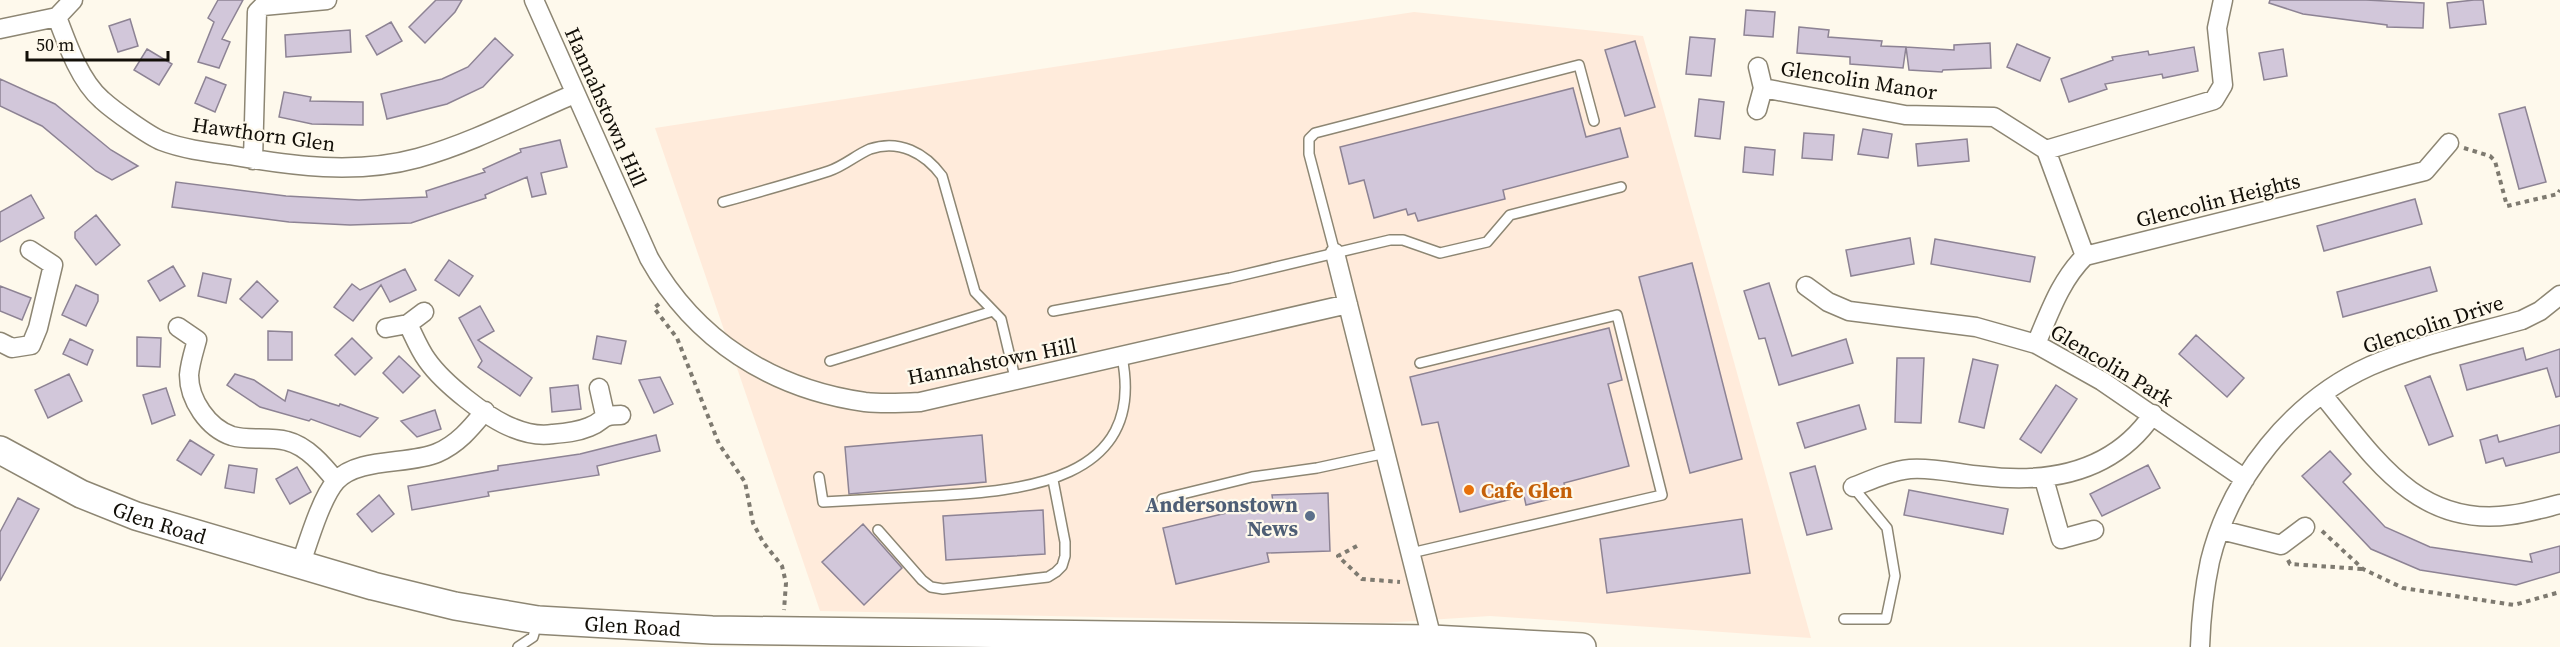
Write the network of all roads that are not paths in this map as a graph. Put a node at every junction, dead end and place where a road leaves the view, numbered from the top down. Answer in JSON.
{"nodes":[{"id":1,"x":73,"y":0,"type":"edge"},
{"id":2,"x":327,"y":0,"type":"edge"},
{"id":3,"x":534,"y":0,"type":"edge"},
{"id":4,"x":2223,"y":0,"type":"edge"},
{"id":5,"x":57,"y":17,"type":"junction"},
{"id":6,"x":0,"y":29,"type":"edge"},
{"id":7,"x":1758,"y":68,"type":"dead end"},
{"id":8,"x":1763,"y":88,"type":"junction"},
{"id":9,"x":574,"y":94,"type":"junction"},
{"id":10,"x":1757,"y":110,"type":"dead end"},
{"id":11,"x":1594,"y":121,"type":"dead end"},
{"id":12,"x":2449,"y":143,"type":"road end"},
{"id":13,"x":2046,"y":150,"type":"junction"},
{"id":14,"x":253,"y":159,"type":"junction"},
{"id":15,"x":1621,"y":187,"type":"dead end"},
{"id":16,"x":723,"y":202,"type":"dead end"},
{"id":17,"x":30,"y":250,"type":"dead end"},
{"id":18,"x":1335,"y":253,"type":"junction"},
{"id":19,"x":2085,"y":256,"type":"junction"},
{"id":20,"x":1806,"y":286,"type":"dead end"},
{"id":21,"x":2560,"y":295,"type":"edge"},
{"id":22,"x":1348,"y":304,"type":"junction"},
{"id":23,"x":993,"y":311,"type":"junction"},
{"id":24,"x":1053,"y":311,"type":"dead end"},
{"id":25,"x":424,"y":312,"type":"dead end"},
{"id":26,"x":408,"y":324,"type":"junction"},
{"id":27,"x":178,"y":327,"type":"dead end"},
{"id":28,"x":386,"y":328,"type":"dead end"},
{"id":29,"x":0,"y":342,"type":"edge"},
{"id":30,"x":2036,"y":344,"type":"junction"},
{"id":31,"x":1122,"y":357,"type":"junction"},
{"id":32,"x":830,"y":361,"type":"dead end"},
{"id":33,"x":1420,"y":363,"type":"dead end"},
{"id":34,"x":1016,"y":382,"type":"junction"},
{"id":35,"x":599,"y":388,"type":"dead end"},
{"id":36,"x":2322,"y":394,"type":"junction"},
{"id":37,"x":485,"y":411,"type":"junction"},
{"id":38,"x":2153,"y":414,"type":"junction"},
{"id":39,"x":1,"y":453,"type":"edge"},
{"id":40,"x":1386,"y":453,"type":"junction"},
{"id":41,"x":819,"y":477,"type":"dead end"},
{"id":42,"x":2044,"y":479,"type":"junction"},
{"id":43,"x":2245,"y":479,"type":"junction"},
{"id":44,"x":1053,"y":480,"type":"junction"},
{"id":45,"x":336,"y":481,"type":"junction"},
{"id":46,"x":1853,"y":487,"type":"joint"},
{"id":47,"x":1162,"y":499,"type":"dead end"},
{"id":48,"x":2560,"y":504,"type":"edge"},
{"id":49,"x":2305,"y":527,"type":"road end"},
{"id":50,"x":878,"y":530,"type":"dead end"},
{"id":51,"x":2094,"y":530,"type":"dead end"},
{"id":52,"x":2221,"y":530,"type":"junction"},
{"id":53,"x":1411,"y":553,"type":"junction"},
{"id":54,"x":300,"y":566,"type":"junction"},
{"id":55,"x":1844,"y":619,"type":"dead end"},
{"id":56,"x":538,"y":620,"type":"junction"},
{"id":57,"x":712,"y":639,"type":"edge"},
{"id":58,"x":1432,"y":639,"type":"junction"},
{"id":59,"x":518,"y":647,"type":"edge"},
{"id":60,"x":1582,"y":647,"type":"edge"},
{"id":61,"x":2200,"y":647,"type":"edge"}],
"edges":[{"from":1,"to":5,"type":"street"},
{"from":2,"to":14,"type":"street"},
{"from":3,"to":9,"type":"street","name":"Hannahstown Hill"},
{"from":4,"to":13,"type":"street"},
{"from":5,"to":6,"type":"street"},
{"from":5,"to":14,"type":"street","name":"Hawthorn Glen"},
{"from":7,"to":8,"type":"street"},
{"from":8,"to":10,"type":"street"},
{"from":8,"to":13,"type":"street","name":"Glencolin Manor"},
{"from":9,"to":14,"type":"street","name":"Hawthorn Glen"},
{"from":9,"to":34,"type":"street","name":"Hannahstown Hill"},
{"from":11,"to":18,"type":"lane"},
{"from":12,"to":19,"type":"street","name":"Glencolin Heights"},
{"from":13,"to":19,"type":"street"},
{"from":15,"to":18,"type":"lane"},
{"from":16,"to":23,"type":"lane"},
{"from":17,"to":29,"type":"street"},
{"from":18,"to":22,"type":"street"},
{"from":18,"to":24,"type":"lane"},
{"from":19,"to":30,"type":"street"},
{"from":20,"to":30,"type":"street","name":"Glencolin Park"},
{"from":21,"to":36,"type":"street","name":"Glencolin Drive"},
{"from":22,"to":31,"type":"street","name":"Hannahstown Hill"},
{"from":22,"to":40,"type":"street"},
{"from":23,"to":32,"type":"lane"},
{"from":23,"to":34,"type":"lane"},
{"from":25,"to":26,"type":"street"},
{"from":26,"to":28,"type":"street"},
{"from":26,"to":37,"type":"street"},
{"from":27,"to":45,"type":"street"},
{"from":30,"to":38,"type":"street","name":"Glencolin Park"},
{"from":31,"to":34,"type":"street","name":"Hannahstown Hill"},
{"from":31,"to":44,"type":"lane"},
{"from":33,"to":53,"type":"lane"},
{"from":35,"to":37,"type":"street"},
{"from":36,"to":43,"type":"street","name":"Glencolin Drive"},
{"from":36,"to":48,"type":"street"},
{"from":37,"to":45,"type":"street"},
{"from":38,"to":42,"type":"street"},
{"from":38,"to":43,"type":"street","name":"Glencolin Park"},
{"from":39,"to":54,"type":"main road","name":"Glen Road"},
{"from":40,"to":47,"type":"lane"},
{"from":40,"to":53,"type":"street"},
{"from":41,"to":44,"type":"lane"},
{"from":42,"to":46,"type":"street"},
{"from":42,"to":51,"type":"street"},
{"from":43,"to":52,"type":"street","name":"Glencolin Drive"},
{"from":44,"to":50,"type":"lane"},
{"from":45,"to":54,"type":"street"},
{"from":46,"to":55,"type":"lane"},
{"from":49,"to":52,"type":"street"},
{"from":52,"to":61,"type":"street","name":"Glencolin Drive"},
{"from":53,"to":58,"type":"street"},
{"from":54,"to":56,"type":"main road","name":"Glen Road"},
{"from":56,"to":57,"type":"main road","name":"Glen Road"},
{"from":56,"to":59,"type":"lane"},
{"from":57,"to":58,"type":"main road","name":"Glen Road"},
{"from":58,"to":60,"type":"main road","name":"Glen Road"}]}
